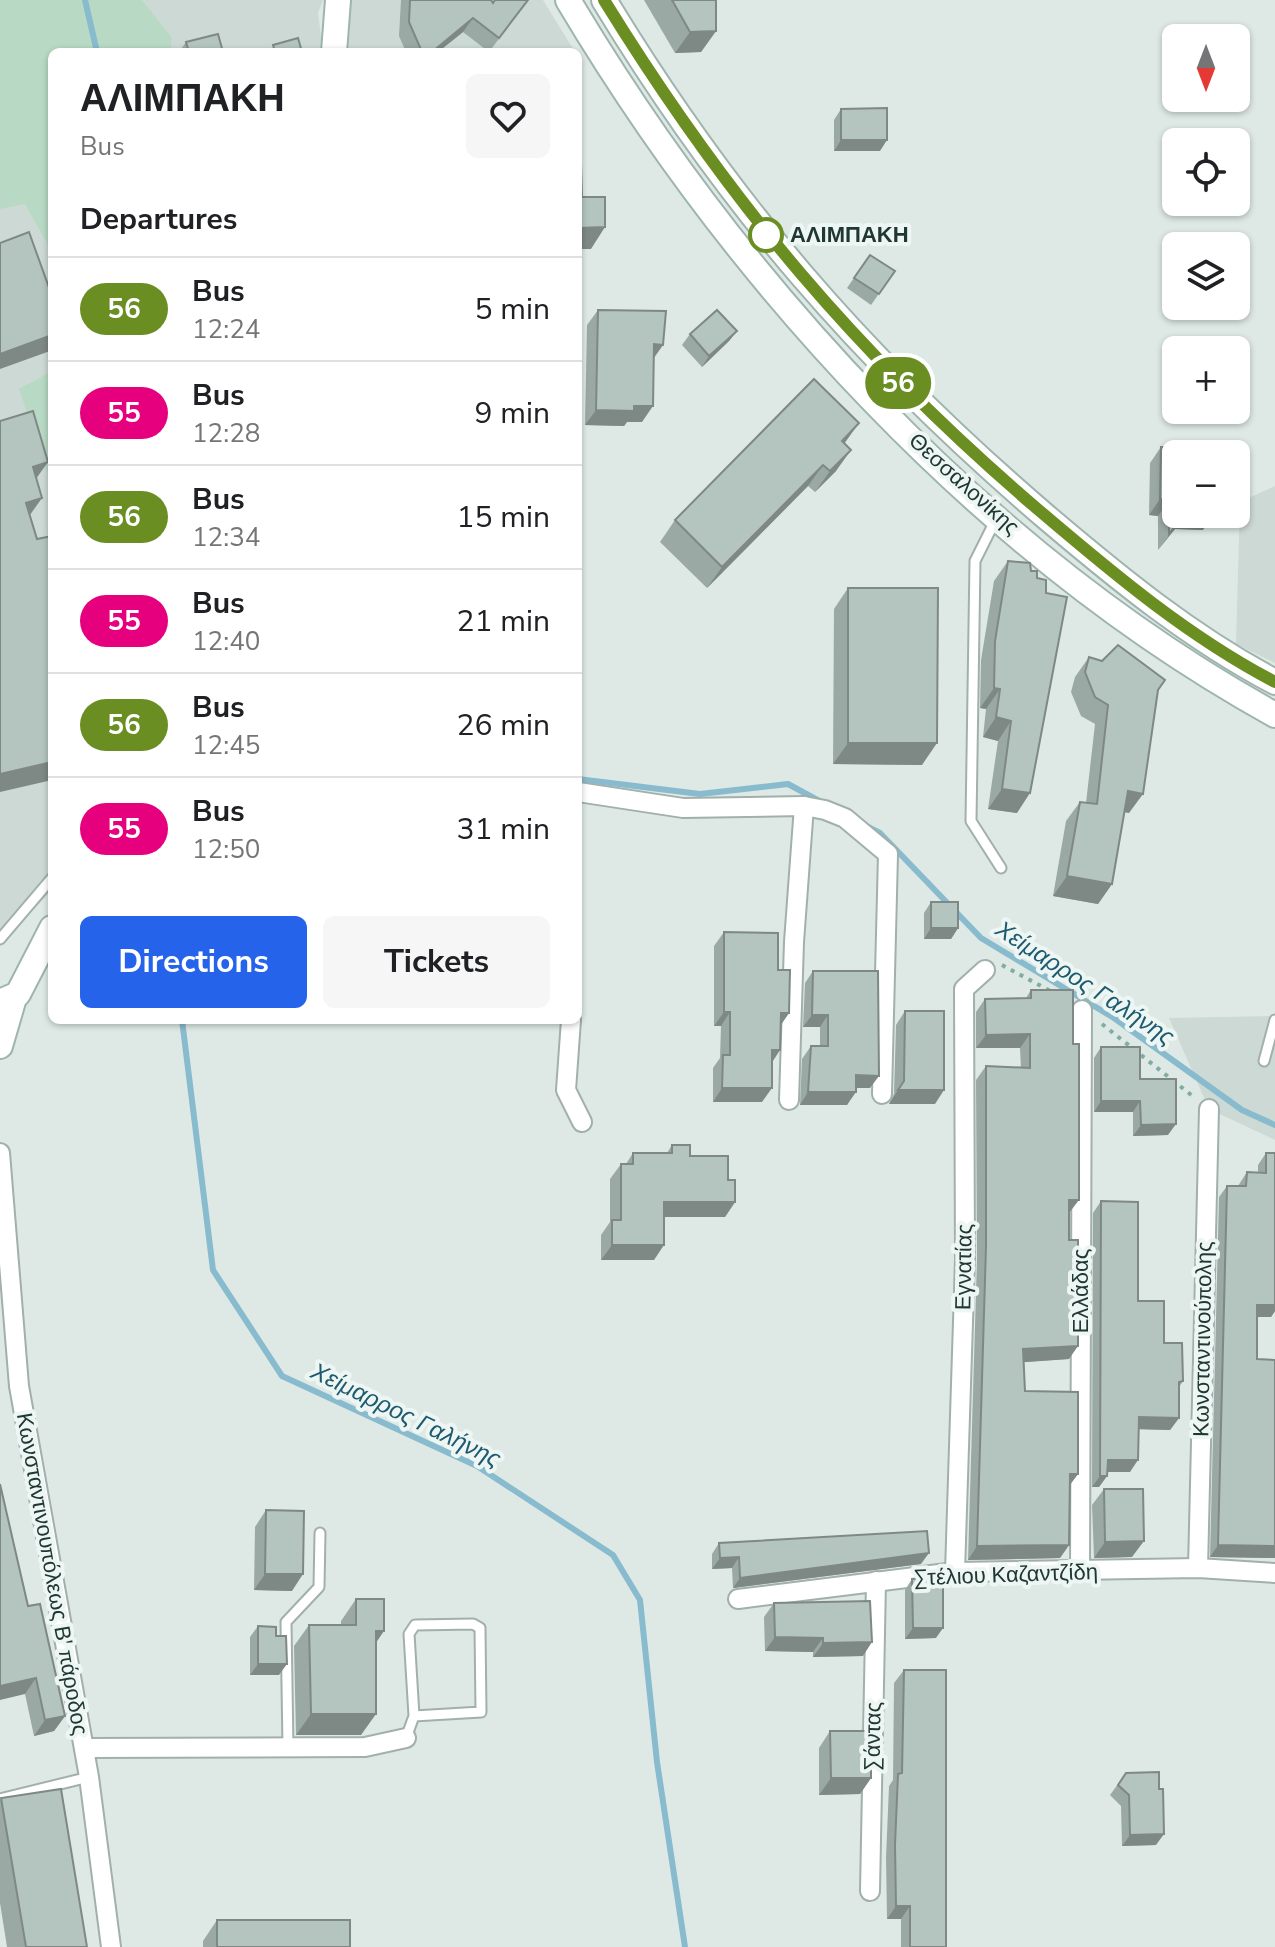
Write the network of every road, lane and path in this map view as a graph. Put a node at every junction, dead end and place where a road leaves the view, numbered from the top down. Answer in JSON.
{"nodes":[{"id":1,"x":338,"y":0,"type":"edge"},
{"id":2,"x":568,"y":0,"type":"edge"},
{"id":3,"x":604,"y":0,"type":"edge"},
{"id":4,"x":334,"y":48,"type":"edge"},
{"id":5,"x":997,"y":516,"type":"junction"},
{"id":6,"x":1275,"y":682,"type":"edge"},
{"id":7,"x":1275,"y":715,"type":"edge"},
{"id":8,"x":582,"y":793,"type":"edge"},
{"id":9,"x":804,"y":806,"type":"junction"},
{"id":10,"x":1001,"y":868,"type":"dead end"},
{"id":11,"x":48,"y":883,"type":"edge"},
{"id":12,"x":48,"y":934,"type":"edge"},
{"id":13,"x":0,"y":939,"type":"edge"},
{"id":14,"x":985,"y":970,"type":"dead end"},
{"id":15,"x":6,"y":1001,"type":"edge"},
{"id":16,"x":1082,"y":1010,"type":"dead end"},
{"id":17,"x":1275,"y":1020,"type":"edge"},
{"id":18,"x":571,"y":1024,"type":"edge"},
{"id":19,"x":0,"y":1046,"type":"edge"},
{"id":20,"x":1264,"y":1061,"type":"dead end"},
{"id":21,"x":882,"y":1094,"type":"dead end"},
{"id":22,"x":789,"y":1100,"type":"dead end"},
{"id":23,"x":1209,"y":1109,"type":"dead end"},
{"id":24,"x":582,"y":1122,"type":"dead end"},
{"id":25,"x":0,"y":1153,"type":"edge"},
{"id":26,"x":320,"y":1533,"type":"dead end"},
{"id":27,"x":1198,"y":1568,"type":"junction"},
{"id":28,"x":955,"y":1572,"type":"junction"},
{"id":29,"x":1080,"y":1572,"type":"junction"},
{"id":30,"x":1275,"y":1573,"type":"edge"},
{"id":31,"x":876,"y":1581,"type":"junction"},
{"id":32,"x":738,"y":1599,"type":"dead end"},
{"id":33,"x":414,"y":1716,"type":"junction"},
{"id":34,"x":406,"y":1738,"type":"joint"},
{"id":35,"x":84,"y":1748,"type":"junction"},
{"id":36,"x":288,"y":1748,"type":"junction"},
{"id":37,"x":89,"y":1777,"type":"junction"},
{"id":38,"x":0,"y":1799,"type":"edge"},
{"id":39,"x":870,"y":1891,"type":"dead end"},
{"id":40,"x":111,"y":1947,"type":"edge"}],
"edges":[{"from":1,"to":4,"type":"main road"},
{"from":2,"to":5,"type":"main road","name":"Θεσσαλονίκης"},
{"from":3,"to":6,"type":"main road","name":"Θεσσαλονίκης"},
{"from":5,"to":7,"type":"main road","name":"Θεσσαλονίκης"},
{"from":5,"to":10,"type":"lane"},
{"from":8,"to":9,"type":"street"},
{"from":9,"to":21,"type":"street"},
{"from":9,"to":22,"type":"street"},
{"from":11,"to":13,"type":"lane"},
{"from":12,"to":15,"type":"main road"},
{"from":14,"to":28,"type":"street","name":"Εγνατίας"},
{"from":15,"to":19,"type":"main road"},
{"from":16,"to":29,"type":"street","name":"Ελλάδας"},
{"from":17,"to":20,"type":"lane"},
{"from":18,"to":24,"type":"street"},
{"from":23,"to":27,"type":"street","name":"Κωνσταντινούπολης"},
{"from":25,"to":35,"type":"street","name":"Κωνσταντινουπόλεως Β' πάροδος"},
{"from":26,"to":36,"type":"lane"},
{"from":27,"to":29,"type":"street","name":"Στέλιου Καζαντζίδη"},
{"from":27,"to":30,"type":"street","name":"Στέλιου Καζαντζίδη"},
{"from":28,"to":29,"type":"street","name":"Στέλιου Καζαντζίδη"},
{"from":28,"to":31,"type":"street","name":"Στέλιου Καζαντζίδη"},
{"from":31,"to":32,"type":"street","name":"Στέλιου Καζαντζίδη"},
{"from":31,"to":39,"type":"street","name":"Σάντας"},
{"from":33,"to":33,"type":"lane"},
{"from":33,"to":34,"type":"lane"},
{"from":34,"to":36,"type":"street"},
{"from":35,"to":36,"type":"street"},
{"from":35,"to":37,"type":"street","name":"Κωνσταντινουπόλεως Β' πάροδος"},
{"from":37,"to":38,"type":"lane"},
{"from":37,"to":40,"type":"street","name":"Κωνσταντινουπόλεως Β' πάροδος"}]}
